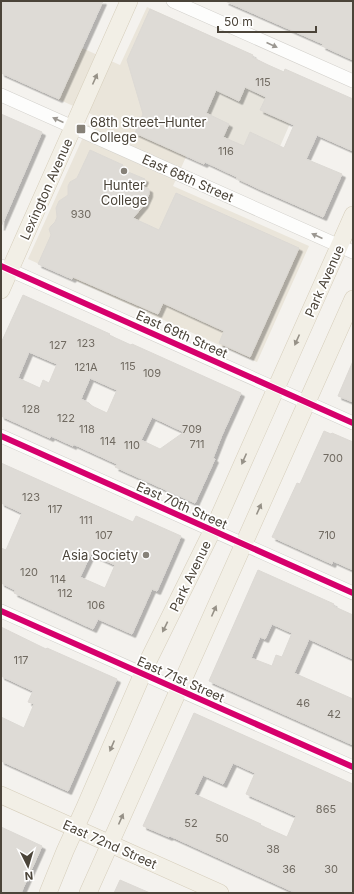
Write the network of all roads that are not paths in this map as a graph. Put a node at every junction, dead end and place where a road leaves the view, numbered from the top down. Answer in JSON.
{"nodes":[{"id":1,"x":129,"y":1,"type":"edge"},
{"id":2,"x":173,"y":1,"type":"edge"},
{"id":3,"x":353,"y":81,"type":"edge"},
{"id":4,"x":1,"y":95,"type":"edge"},
{"id":5,"x":73,"y":127,"type":"junction"},
{"id":6,"x":353,"y":215,"type":"edge"},
{"id":7,"x":346,"y":249,"type":"edge"},
{"id":8,"x":5,"y":268,"type":"edge"},
{"id":9,"x":1,"y":290,"type":"edge"},
{"id":10,"x":353,"y":299,"type":"edge"},
{"id":11,"x":276,"y":388,"type":"junction"},
{"id":12,"x":307,"y":402,"type":"junction"},
{"id":13,"x":353,"y":422,"type":"edge"},
{"id":14,"x":1,"y":436,"type":"edge"},
{"id":15,"x":212,"y":530,"type":"junction"},
{"id":16,"x":243,"y":545,"type":"junction"},
{"id":17,"x":353,"y":593,"type":"edge"},
{"id":18,"x":1,"y":611,"type":"edge"},
{"id":19,"x":143,"y":674,"type":"junction"},
{"id":20,"x":179,"y":690,"type":"junction"},
{"id":21,"x":353,"y":767,"type":"edge"},
{"id":22,"x":1,"y":795,"type":"edge"},
{"id":23,"x":75,"y":829,"type":"junction"},
{"id":24,"x":110,"y":844,"type":"junction"},
{"id":25,"x":48,"y":893,"type":"edge"},
{"id":26,"x":88,"y":893,"type":"edge"},
{"id":27,"x":220,"y":893,"type":"edge"}],
"edges":[{"from":5,"to":1,"type":"main road","name":"Lexington Avenue","one_way":true},
{"from":2,"to":3,"type":"street","one_way":true},
{"from":5,"to":4,"type":"street","name":"East 68th Street","one_way":true},
{"from":7,"to":5,"type":"street","name":"East 68th Street","one_way":true},
{"from":5,"to":8,"type":"main road","name":"Lexington Avenue"},
{"from":6,"to":7,"type":"main road","name":"Park Avenue"},
{"from":7,"to":11,"type":"main road","name":"Park Avenue","one_way":true},
{"from":8,"to":9,"type":"main road","name":"Lexington Avenue"},
{"from":8,"to":11,"type":"street","name":"East 69th Street"},
{"from":10,"to":12,"type":"main road"},
{"from":11,"to":12,"type":"street","name":"East 69th Street"},
{"from":11,"to":15,"type":"main road","name":"Park Avenue","one_way":true},
{"from":12,"to":13,"type":"street","name":"East 69th Street"},
{"from":16,"to":12,"type":"main road","one_way":true},
{"from":14,"to":15,"type":"street","name":"East 70th Street"},
{"from":15,"to":16,"type":"street","name":"East 70th Street"},
{"from":15,"to":19,"type":"main road","name":"Park Avenue","one_way":true},
{"from":16,"to":17,"type":"street","name":"East 70th Street"},
{"from":20,"to":16,"type":"main road","one_way":true},
{"from":18,"to":19,"type":"street","name":"East 71st Street"},
{"from":19,"to":20,"type":"street","name":"East 71st Street"},
{"from":19,"to":23,"type":"main road","name":"Park Avenue","one_way":true},
{"from":20,"to":21,"type":"street","name":"East 71st Street"},
{"from":24,"to":20,"type":"main road","one_way":true},
{"from":22,"to":23,"type":"main road","name":"East 72nd Street"},
{"from":23,"to":24,"type":"main road","name":"East 72nd Street"},
{"from":23,"to":25,"type":"main road","name":"Park Avenue"},
{"from":24,"to":26,"type":"main road"},
{"from":24,"to":27,"type":"main road","name":"East 72nd Street"}]}
